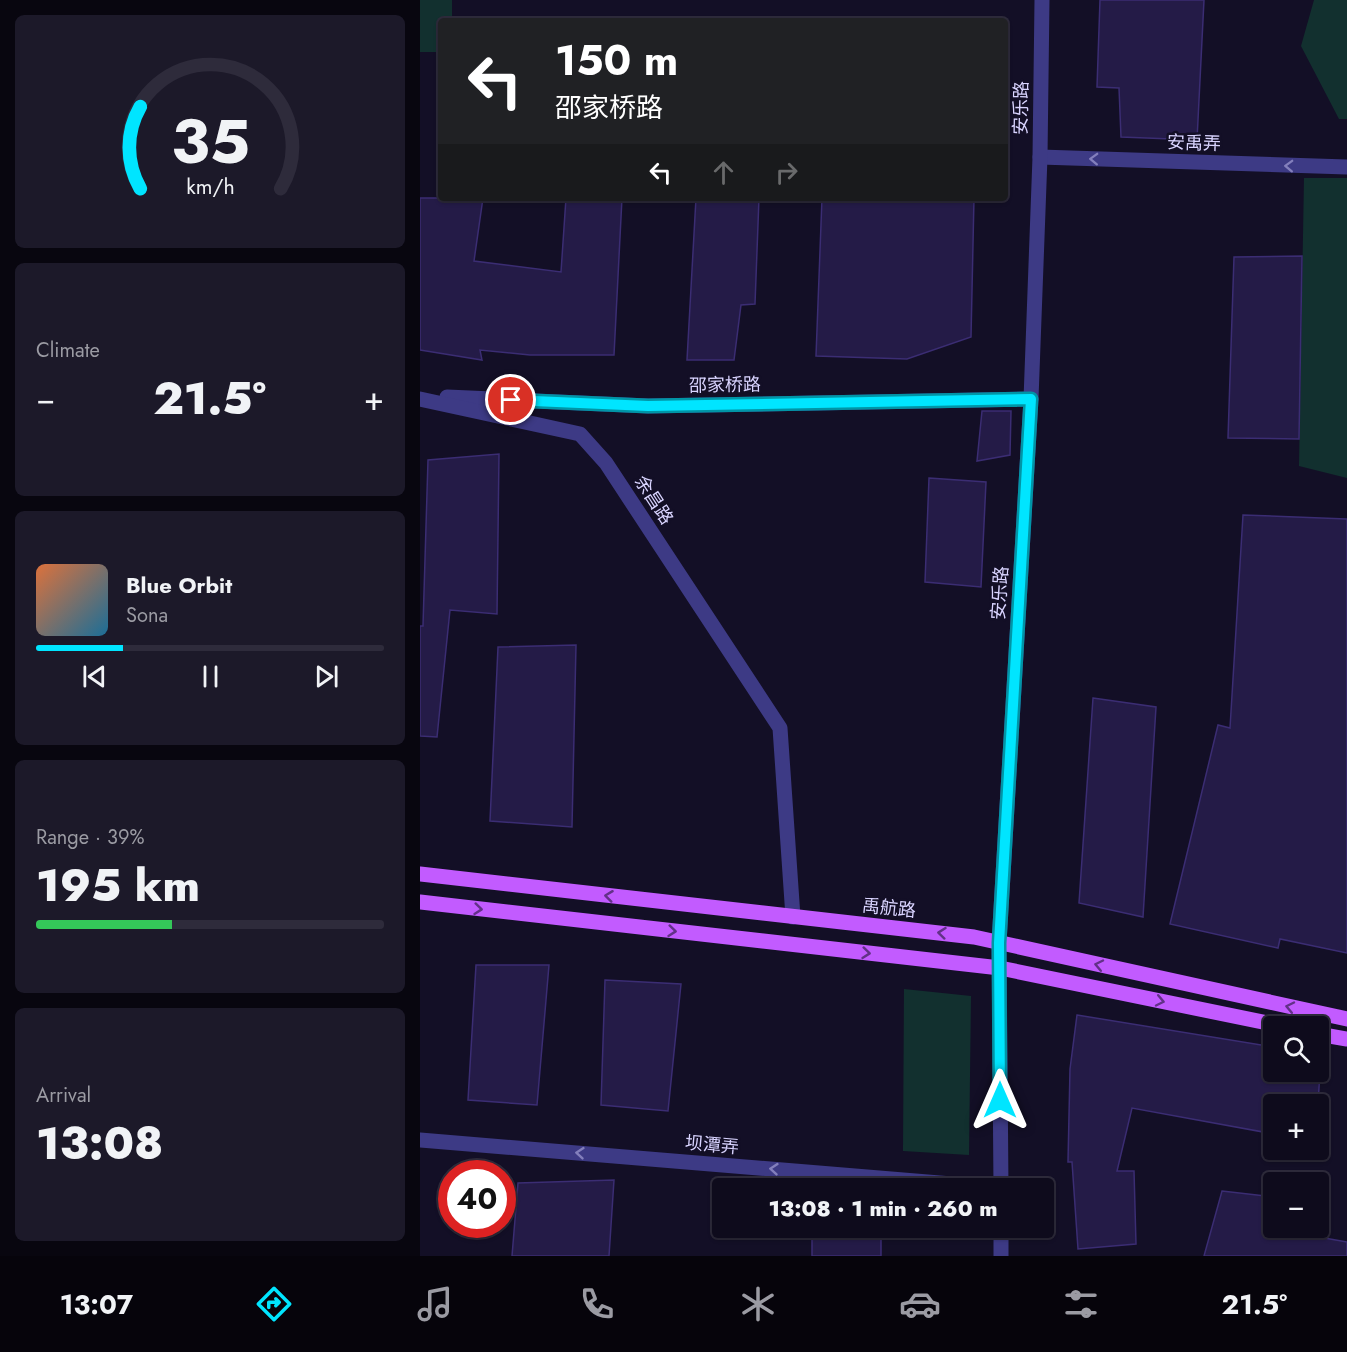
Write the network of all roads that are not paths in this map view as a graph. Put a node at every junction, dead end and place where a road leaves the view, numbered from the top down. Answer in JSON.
{"nodes":[{"id":1,"x":1042,"y":0,"type":"edge"},
{"id":2,"x":1040,"y":156,"type":"junction"},
{"id":3,"x":1347,"y":167,"type":"edge"},
{"id":4,"x":420,"y":398,"type":"edge"},
{"id":5,"x":1031,"y":399,"type":"junction"},
{"id":6,"x":420,"y":874,"type":"edge"},
{"id":7,"x":420,"y":902,"type":"edge"},
{"id":8,"x":793,"y":917,"type":"junction"},
{"id":9,"x":999,"y":943,"type":"junction"},
{"id":10,"x":1000,"y":968,"type":"junction"},
{"id":11,"x":1347,"y":1019,"type":"edge"},
{"id":12,"x":1263,"y":1022,"type":"edge"},
{"id":13,"x":1329,"y":1036,"type":"edge"},
{"id":14,"x":1347,"y":1040,"type":"edge"},
{"id":15,"x":420,"y":1140,"type":"edge"},
{"id":16,"x":879,"y":1178,"type":"edge"},
{"id":17,"x":1000,"y":1178,"type":"edge"},
{"id":18,"x":1001,"y":1238,"type":"edge"},
{"id":19,"x":1001,"y":1256,"type":"edge"}],
"edges":[{"from":1,"to":2,"type":"street","name":"安乐路"},
{"from":3,"to":2,"type":"street","name":"安禹弄","one_way":true},
{"from":2,"to":5,"type":"street","name":"安乐路"},
{"from":4,"to":5,"type":"street","name":"邵家桥路"},
{"from":4,"to":8,"type":"street","name":"余昌路"},
{"from":5,"to":9,"type":"street","name":"安乐路"},
{"from":8,"to":6,"type":"main road","name":"禹航路","one_way":true},
{"from":7,"to":10,"type":"main road","one_way":true},
{"from":9,"to":8,"type":"main road","name":"禹航路","one_way":true},
{"from":9,"to":10,"type":"street","name":"安乐路"},
{"from":11,"to":9,"type":"main road","name":"禹航路","one_way":true},
{"from":10,"to":12,"type":"main road","one_way":true},
{"from":10,"to":17,"type":"street","name":"安乐路"},
{"from":13,"to":14,"type":"main road"},
{"from":16,"to":15,"type":"street","name":"坝潭弄","one_way":true},
{"from":18,"to":19,"type":"street"}]}
